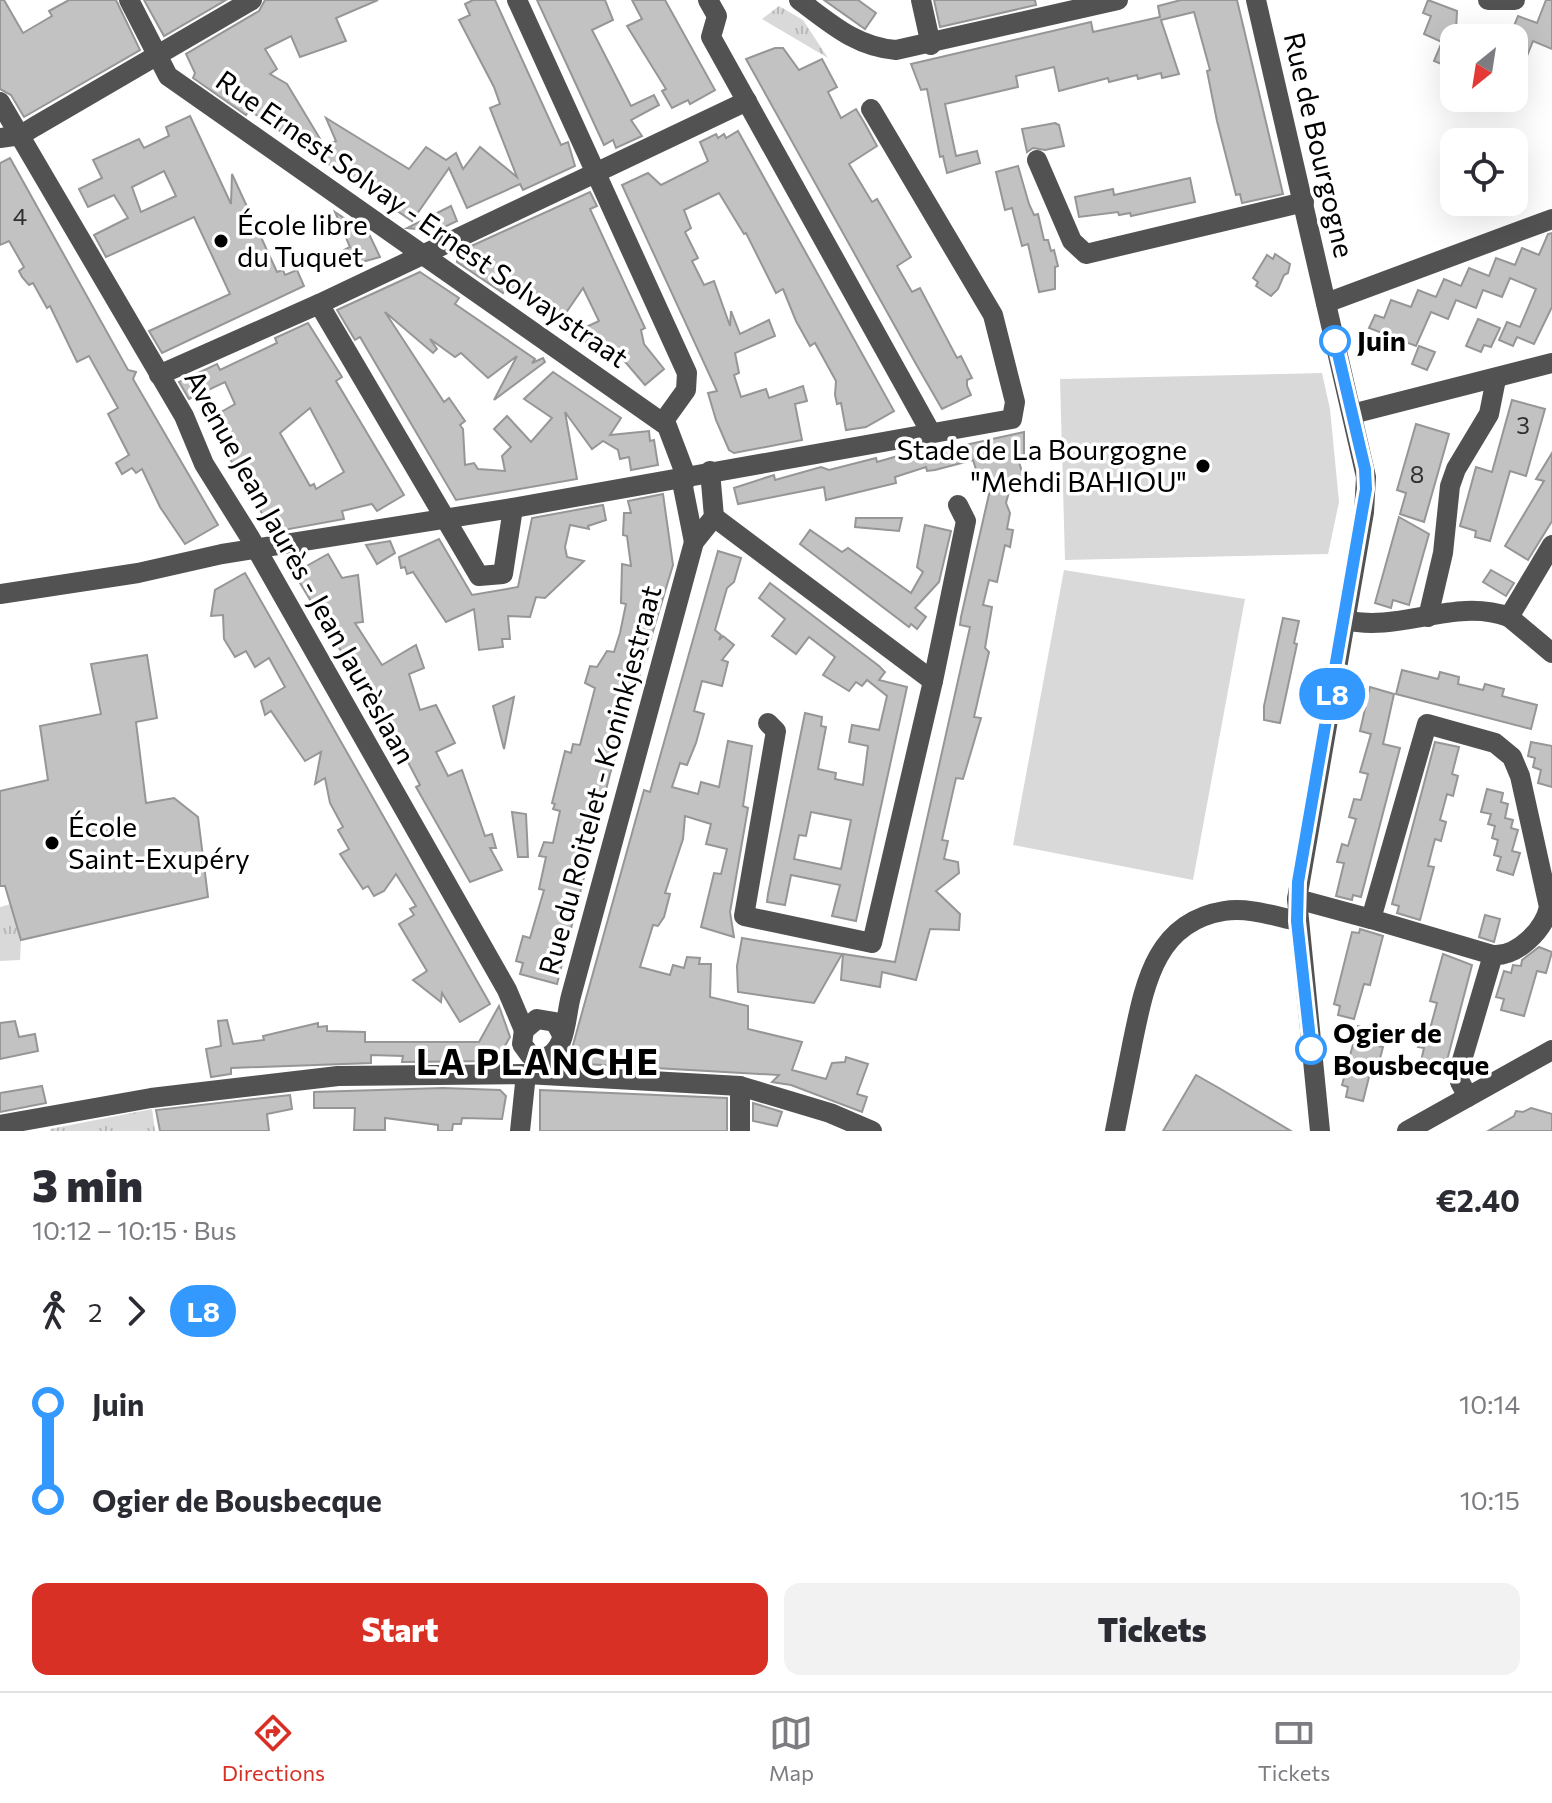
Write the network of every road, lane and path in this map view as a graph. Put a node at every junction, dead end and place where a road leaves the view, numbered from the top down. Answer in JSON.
{"nodes":[{"id":1,"x":129,"y":0,"type":"edge"},
{"id":2,"x":252,"y":0,"type":"edge"},
{"id":3,"x":517,"y":0,"type":"edge"},
{"id":4,"x":708,"y":0,"type":"edge"},
{"id":5,"x":799,"y":0,"type":"edge"},
{"id":6,"x":921,"y":0,"type":"edge"},
{"id":7,"x":1118,"y":0,"type":"edge"},
{"id":8,"x":1256,"y":0,"type":"edge"},
{"id":9,"x":1488,"y":0,"type":"edge"},
{"id":10,"x":1515,"y":0,"type":"edge"},
{"id":11,"x":931,"y":45,"type":"junction"},
{"id":12,"x":157,"y":55,"type":"junction"},
{"id":13,"x":747,"y":101,"type":"junction"},
{"id":14,"x":0,"y":102,"type":"edge"},
{"id":15,"x":871,"y":109,"type":"dead end"},
{"id":16,"x":10,"y":136,"type":"edge"},
{"id":17,"x":1037,"y":160,"type":"dead end"},
{"id":18,"x":594,"y":171,"type":"junction"},
{"id":19,"x":1304,"y":202,"type":"junction"},
{"id":20,"x":1552,"y":219,"type":"edge"},
{"id":21,"x":420,"y":254,"type":"junction"},
{"id":22,"x":1326,"y":303,"type":"junction"},
{"id":23,"x":319,"y":304,"type":"junction"},
{"id":24,"x":1552,"y":363,"type":"edge"},
{"id":25,"x":159,"y":375,"type":"junction"},
{"id":26,"x":1496,"y":379,"type":"junction"},
{"id":27,"x":1352,"y":414,"type":"junction"},
{"id":28,"x":663,"y":422,"type":"junction"},
{"id":29,"x":930,"y":431,"type":"junction"},
{"id":30,"x":710,"y":471,"type":"junction"},
{"id":31,"x":686,"y":476,"type":"junction"},
{"id":32,"x":958,"y":505,"type":"dead end"},
{"id":33,"x":513,"y":508,"type":"junction"},
{"id":34,"x":714,"y":517,"type":"junction"},
{"id":35,"x":442,"y":518,"type":"junction"},
{"id":36,"x":694,"y":542,"type":"junction"},
{"id":37,"x":1552,"y":545,"type":"edge"},
{"id":38,"x":257,"y":549,"type":"junction"},
{"id":39,"x":0,"y":594,"type":"edge"},
{"id":40,"x":1428,"y":617,"type":"junction"},
{"id":41,"x":1509,"y":617,"type":"junction"},
{"id":42,"x":1345,"y":620,"type":"junction"},
{"id":43,"x":1552,"y":653,"type":"edge"},
{"id":44,"x":933,"y":681,"type":"junction"},
{"id":45,"x":768,"y":723,"type":"dead end"},
{"id":46,"x":1297,"y":899,"type":"junction"},
{"id":47,"x":1371,"y":919,"type":"junction"},
{"id":48,"x":1297,"y":921,"type":"junction"},
{"id":49,"x":1493,"y":955,"type":"junction"},
{"id":50,"x":561,"y":1033,"type":"junction"},
{"id":51,"x":1552,"y":1050,"type":"edge"},
{"id":52,"x":529,"y":1060,"type":"junction"},
{"id":53,"x":740,"y":1086,"type":"junction"},
{"id":54,"x":1468,"y":1097,"type":"junction"},
{"id":55,"x":0,"y":1125,"type":"edge"},
{"id":56,"x":520,"y":1131,"type":"edge"},
{"id":57,"x":740,"y":1131,"type":"edge"},
{"id":58,"x":872,"y":1131,"type":"edge"},
{"id":59,"x":1115,"y":1131,"type":"edge"},
{"id":60,"x":1320,"y":1131,"type":"edge"},
{"id":61,"x":1407,"y":1131,"type":"edge"}],
"edges":[{"from":1,"to":12,"type":"street","name":"Rue Ernest Solvay - Ernest Solvaystraat"},
{"from":2,"to":12,"type":"street"},
{"from":3,"to":18,"type":"street"},
{"from":4,"to":13,"type":"street"},
{"from":5,"to":11,"type":"street"},
{"from":6,"to":11,"type":"street"},
{"from":7,"to":11,"type":"street"},
{"from":8,"to":19,"type":"street","name":"Rue de Bourgogne"},
{"from":9,"to":10,"type":"street"},
{"from":12,"to":16,"type":"street"},
{"from":12,"to":21,"type":"street","name":"Rue Ernest Solvay - Ernest Solvaystraat"},
{"from":13,"to":18,"type":"street"},
{"from":13,"to":29,"type":"street"},
{"from":14,"to":16,"type":"street","name":"Avenue Jean Jaurès - Jean Jaurèslaan"},
{"from":15,"to":29,"type":"street"},
{"from":16,"to":25,"type":"street","name":"Avenue Jean Jaurès - Jean Jaurèslaan"},
{"from":17,"to":19,"type":"street"},
{"from":18,"to":21,"type":"street"},
{"from":18,"to":28,"type":"street"},
{"from":19,"to":22,"type":"street","name":"Rue de Bourgogne"},
{"from":20,"to":22,"type":"street"},
{"from":21,"to":23,"type":"street"},
{"from":21,"to":28,"type":"street","name":"Rue Ernest Solvay - Ernest Solvaystraat"},
{"from":22,"to":27,"type":"street","name":"Rue de Bourgogne"},
{"from":23,"to":25,"type":"street"},
{"from":23,"to":35,"type":"street"},
{"from":24,"to":26,"type":"street"},
{"from":25,"to":38,"type":"street","name":"Avenue Jean Jaurès - Jean Jaurèslaan"},
{"from":26,"to":27,"type":"street"},
{"from":26,"to":40,"type":"street"},
{"from":27,"to":42,"type":"street","name":"Rue de Bourgogne"},
{"from":28,"to":31,"type":"street","name":"Rue du Roitelet - Koninkjestraat"},
{"from":29,"to":30,"type":"street"},
{"from":30,"to":31,"type":"street"},
{"from":30,"to":34,"type":"street"},
{"from":31,"to":33,"type":"street"},
{"from":31,"to":36,"type":"street","name":"Rue du Roitelet - Koninkjestraat"},
{"from":32,"to":44,"type":"street"},
{"from":33,"to":35,"type":"street"},
{"from":33,"to":35,"type":"street"},
{"from":34,"to":36,"type":"street","name":"Rue du Roitelet - Koninkjestraat"},
{"from":34,"to":44,"type":"street"},
{"from":35,"to":38,"type":"street"},
{"from":36,"to":50,"type":"street","name":"Rue du Roitelet - Koninkjestraat"},
{"from":37,"to":41,"type":"street"},
{"from":38,"to":39,"type":"street"},
{"from":38,"to":52,"type":"street","name":"Avenue Jean Jaurès - Jean Jaurèslaan"},
{"from":40,"to":41,"type":"street"},
{"from":40,"to":42,"type":"street"},
{"from":41,"to":43,"type":"street"},
{"from":42,"to":46,"type":"street","name":"Rue de Bourgogne"},
{"from":44,"to":45,"type":"street"},
{"from":46,"to":47,"type":"street"},
{"from":46,"to":48,"type":"street","name":"Rue de Bourgogne"},
{"from":47,"to":49,"type":"street"},
{"from":47,"to":49,"type":"street"},
{"from":48,"to":59,"type":"street"},
{"from":48,"to":60,"type":"street","name":"Rue de Bourgogne"},
{"from":49,"to":54,"type":"street"},
{"from":50,"to":52,"type":"street","name":"Rue du Roitelet - Koninkjestraat"},
{"from":50,"to":52,"type":"street"},
{"from":51,"to":54,"type":"street"},
{"from":52,"to":53,"type":"street"},
{"from":52,"to":55,"type":"street"},
{"from":52,"to":56,"type":"street"},
{"from":53,"to":57,"type":"street"},
{"from":53,"to":58,"type":"street"},
{"from":54,"to":61,"type":"street"}]}
